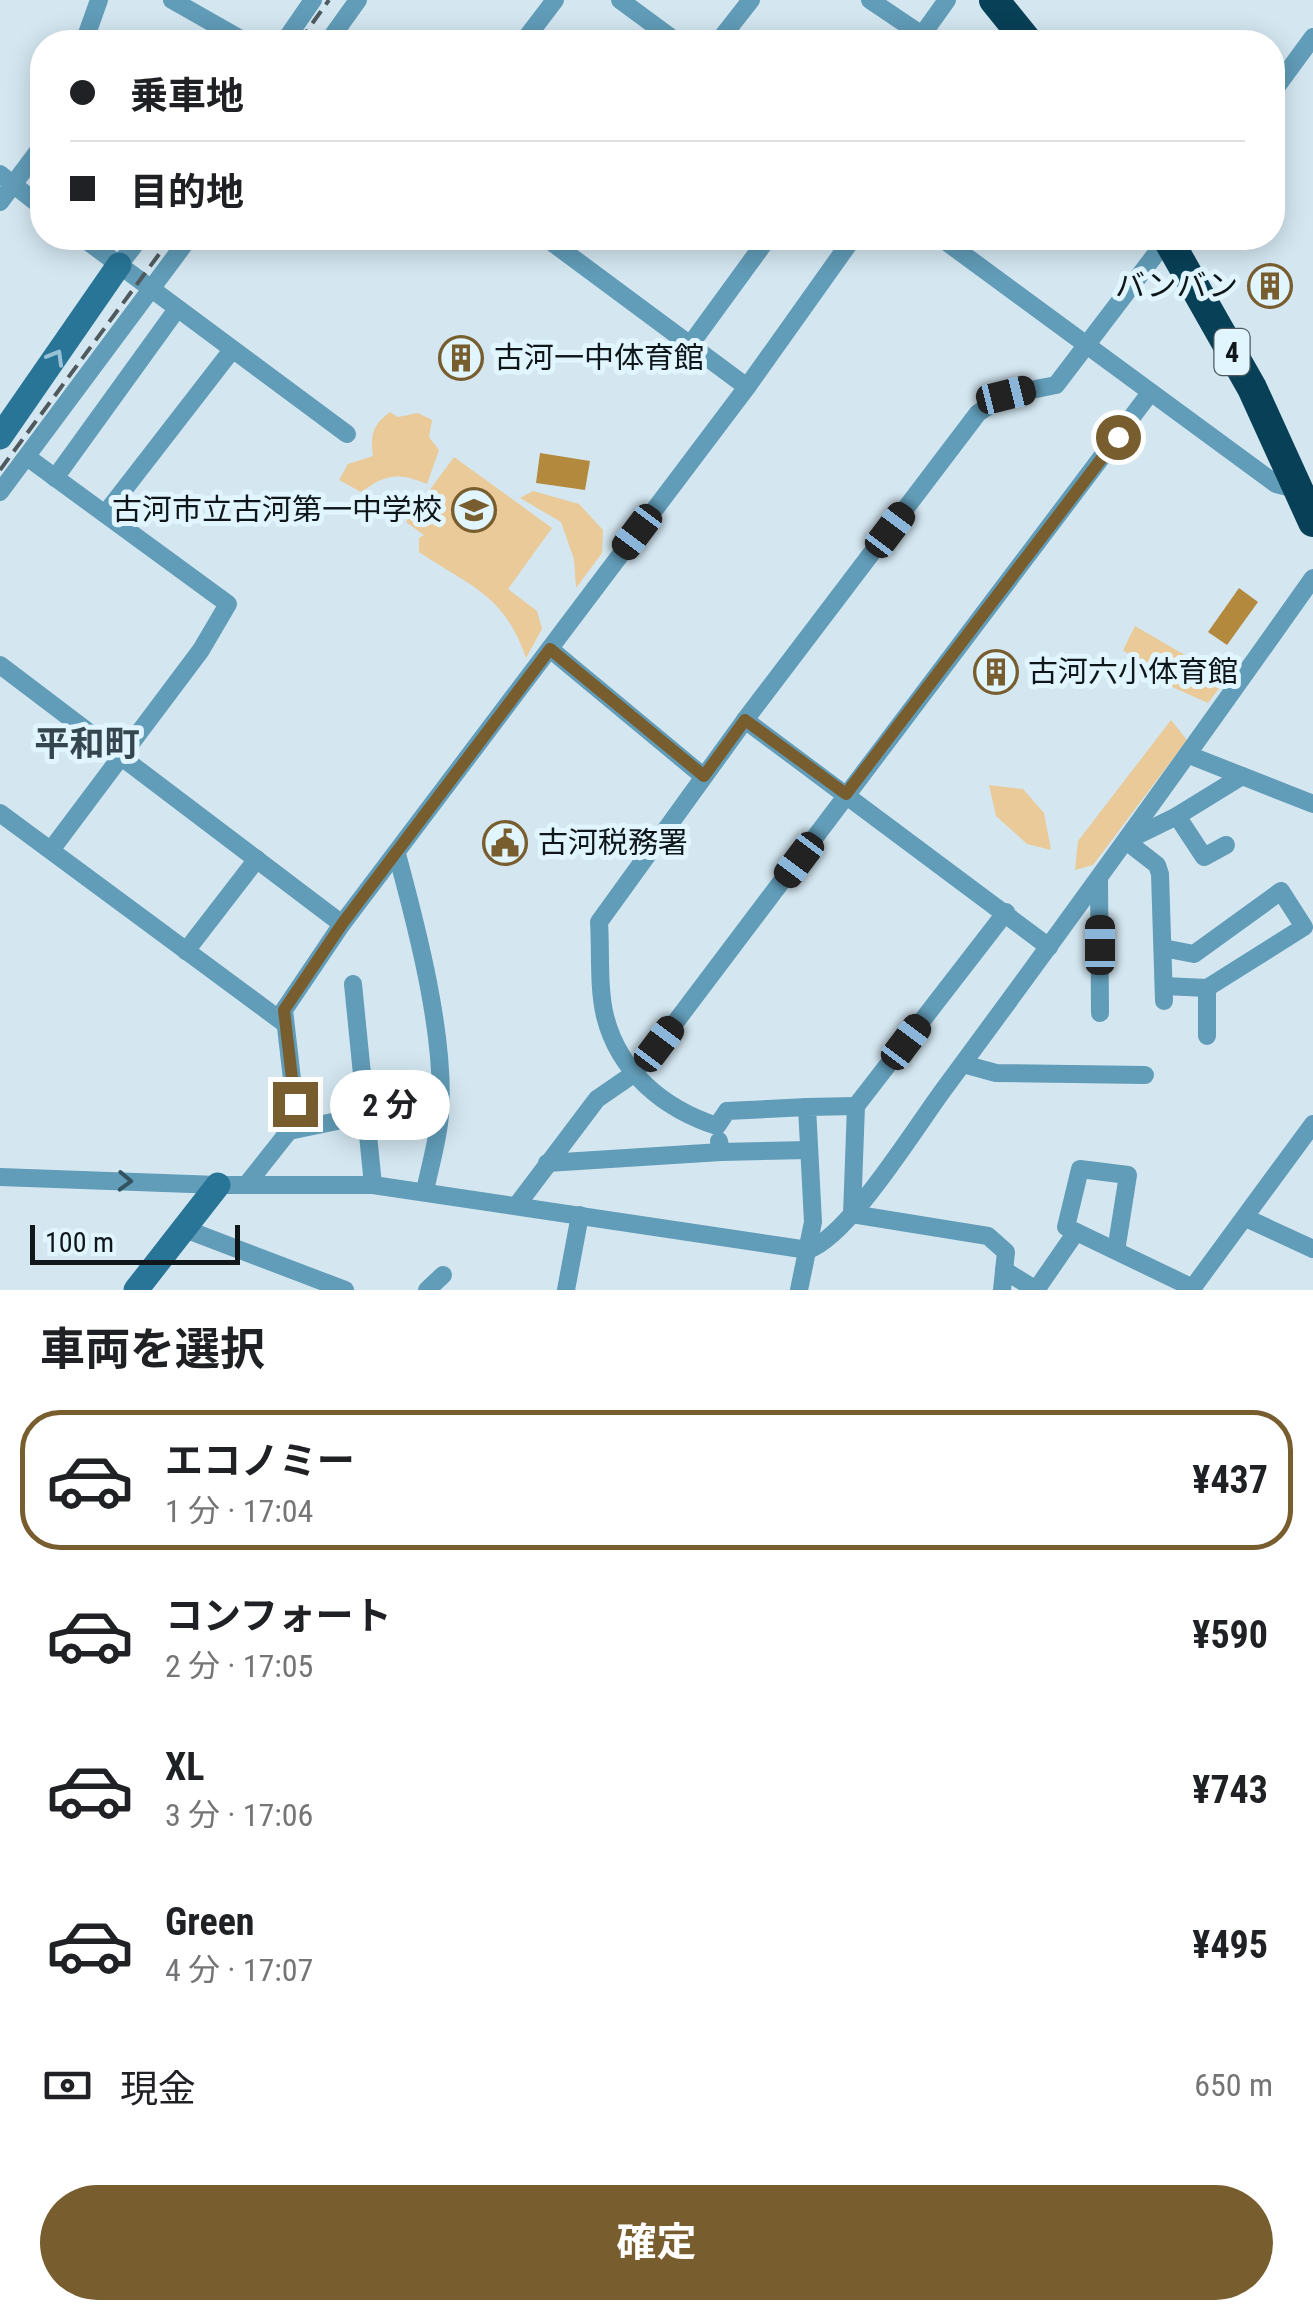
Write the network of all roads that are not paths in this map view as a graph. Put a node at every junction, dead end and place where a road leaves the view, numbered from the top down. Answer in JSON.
{"nodes":[{"id":1,"x":99,"y":0,"type":"edge"},
{"id":2,"x":172,"y":0,"type":"edge"},
{"id":3,"x":314,"y":0,"type":"edge"},
{"id":4,"x":358,"y":0,"type":"edge"},
{"id":5,"x":555,"y":0,"type":"edge"},
{"id":6,"x":620,"y":0,"type":"edge"},
{"id":7,"x":751,"y":0,"type":"edge"},
{"id":8,"x":870,"y":0,"type":"edge"},
{"id":9,"x":946,"y":0,"type":"edge"},
{"id":10,"x":994,"y":0,"type":"edge"},
{"id":11,"x":88,"y":30,"type":"edge"},
{"id":12,"x":225,"y":30,"type":"edge"},
{"id":13,"x":293,"y":30,"type":"edge"},
{"id":14,"x":337,"y":30,"type":"edge"},
{"id":15,"x":533,"y":30,"type":"edge"},
{"id":16,"x":660,"y":30,"type":"edge"},
{"id":17,"x":727,"y":30,"type":"edge"},
{"id":18,"x":910,"y":30,"type":"edge"},
{"id":19,"x":929,"y":30,"type":"edge"},
{"id":20,"x":1018,"y":30,"type":"edge"},
{"id":21,"x":1313,"y":37,"type":"edge"},
{"id":22,"x":1285,"y":75,"type":"edge"},
{"id":23,"x":30,"y":157,"type":"edge"},
{"id":24,"x":7,"y":179,"type":"edge"},
{"id":25,"x":30,"y":197,"type":"edge"},
{"id":26,"x":0,"y":202,"type":"edge"},
{"id":27,"x":99,"y":250,"type":"edge"},
{"id":28,"x":131,"y":250,"type":"edge"},
{"id":29,"x":180,"y":250,"type":"edge"},
{"id":30,"x":578,"y":250,"type":"edge"},
{"id":31,"x":759,"y":250,"type":"edge"},
{"id":32,"x":844,"y":250,"type":"edge"},
{"id":33,"x":957,"y":250,"type":"edge"},
{"id":34,"x":1158,"y":250,"type":"edge"},
{"id":35,"x":1174,"y":250,"type":"edge"},
{"id":36,"x":119,"y":265,"type":"junction"},
{"id":37,"x":151,"y":290,"type":"junction"},
{"id":38,"x":177,"y":309,"type":"junction"},
{"id":39,"x":690,"y":345,"type":"junction"},
{"id":40,"x":1085,"y":345,"type":"junction"},
{"id":41,"x":232,"y":350,"type":"junction"},
{"id":42,"x":746,"y":386,"type":"junction"},
{"id":43,"x":1150,"y":393,"type":"junction"},
{"id":44,"x":347,"y":434,"type":"dead end"},
{"id":45,"x":0,"y":437,"type":"edge"},
{"id":46,"x":26,"y":456,"type":"junction"},
{"id":47,"x":56,"y":478,"type":"junction"},
{"id":48,"x":1300,"y":490,"type":"junction"},
{"id":49,"x":0,"y":492,"type":"edge"},
{"id":50,"x":105,"y":514,"type":"junction"},
{"id":51,"x":1313,"y":522,"type":"edge"},
{"id":52,"x":1313,"y":578,"type":"edge"},
{"id":53,"x":550,"y":649,"type":"junction"},
{"id":54,"x":0,"y":665,"type":"edge"},
{"id":55,"x":745,"y":720,"type":"junction"},
{"id":56,"x":122,"y":754,"type":"junction"},
{"id":57,"x":1189,"y":755,"type":"junction"},
{"id":58,"x":704,"y":776,"type":"junction"},
{"id":59,"x":1242,"y":776,"type":"junction"},
{"id":60,"x":846,"y":794,"type":"junction"},
{"id":61,"x":1313,"y":804,"type":"edge"},
{"id":62,"x":0,"y":813,"type":"edge"},
{"id":63,"x":1177,"y":816,"type":"junction"},
{"id":64,"x":1126,"y":841,"type":"junction"},
{"id":65,"x":1226,"y":845,"type":"dead end"},
{"id":66,"x":51,"y":850,"type":"junction"},
{"id":67,"x":397,"y":854,"type":"junction"},
{"id":68,"x":257,"y":859,"type":"junction"},
{"id":69,"x":1100,"y":877,"type":"junction"},
{"id":70,"x":1006,"y":912,"type":"junction"},
{"id":71,"x":342,"y":924,"type":"junction"},
{"id":72,"x":1049,"y":947,"type":"junction"},
{"id":73,"x":1162,"y":948,"type":"junction"},
{"id":74,"x":186,"y":951,"type":"junction"},
{"id":75,"x":353,"y":984,"type":"dead end"},
{"id":76,"x":1207,"y":988,"type":"junction"},
{"id":77,"x":1100,"y":1013,"type":"dead end"},
{"id":78,"x":284,"y":1023,"type":"junction"},
{"id":79,"x":1207,"y":1036,"type":"dead end"},
{"id":80,"x":963,"y":1064,"type":"junction"},
{"id":81,"x":632,"y":1074,"type":"junction"},
{"id":82,"x":1145,"y":1074,"type":"dead end"},
{"id":83,"x":856,"y":1106,"type":"junction"},
{"id":84,"x":807,"y":1107,"type":"junction"},
{"id":85,"x":440,"y":1110,"type":"junction"},
{"id":86,"x":366,"y":1115,"type":"junction"},
{"id":87,"x":1313,"y":1124,"type":"edge"},
{"id":88,"x":717,"y":1126,"type":"junction"},
{"id":89,"x":289,"y":1131,"type":"junction"},
{"id":90,"x":809,"y":1150,"type":"junction"},
{"id":91,"x":721,"y":1152,"type":"junction"},
{"id":92,"x":547,"y":1162,"type":"junction"},
{"id":93,"x":0,"y":1177,"type":"edge"},
{"id":94,"x":247,"y":1184,"type":"junction"},
{"id":95,"x":218,"y":1185,"type":"junction"},
{"id":96,"x":374,"y":1185,"type":"junction"},
{"id":97,"x":425,"y":1191,"type":"junction"},
{"id":98,"x":517,"y":1205,"type":"junction"},
{"id":99,"x":852,"y":1214,"type":"junction"},
{"id":100,"x":580,"y":1215,"type":"junction"},
{"id":101,"x":1246,"y":1218,"type":"junction"},
{"id":102,"x":185,"y":1229,"type":"junction"},
{"id":103,"x":1076,"y":1232,"type":"junction"},
{"id":104,"x":1313,"y":1249,"type":"edge"},
{"id":105,"x":808,"y":1250,"type":"junction"},
{"id":106,"x":1116,"y":1251,"type":"junction"},
{"id":107,"x":1004,"y":1270,"type":"junction"},
{"id":108,"x":443,"y":1275,"type":"dead end"},
{"id":109,"x":1192,"y":1289,"type":"edge"},
{"id":110,"x":136,"y":1290,"type":"edge"},
{"id":111,"x":344,"y":1290,"type":"edge"},
{"id":112,"x":428,"y":1290,"type":"edge"},
{"id":113,"x":566,"y":1290,"type":"edge"},
{"id":114,"x":800,"y":1290,"type":"edge"},
{"id":115,"x":1002,"y":1290,"type":"edge"}],
"edges":[{"from":1,"to":11,"type":"street"},
{"from":2,"to":12,"type":"street"},
{"from":3,"to":13,"type":"street"},
{"from":4,"to":14,"type":"street"},
{"from":5,"to":15,"type":"street"},
{"from":6,"to":16,"type":"street"},
{"from":7,"to":17,"type":"street"},
{"from":8,"to":18,"type":"street"},
{"from":9,"to":19,"type":"street"},
{"from":10,"to":20,"type":"highway"},
{"from":21,"to":22,"type":"street"},
{"from":23,"to":24,"type":"street"},
{"from":24,"to":25,"type":"street"},
{"from":24,"to":26,"type":"street"},
{"from":27,"to":36,"type":"street"},
{"from":28,"to":36,"type":"street"},
{"from":29,"to":37,"type":"street"},
{"from":30,"to":39,"type":"street"},
{"from":31,"to":39,"type":"street"},
{"from":32,"to":42,"type":"street"},
{"from":33,"to":40,"type":"street"},
{"from":34,"to":40,"type":"street"},
{"from":35,"to":48,"type":"highway","number":"4"},
{"from":36,"to":37,"type":"street"},
{"from":45,"to":36,"type":"street","one_way":true},
{"from":37,"to":38,"type":"street"},
{"from":37,"to":46,"type":"street"},
{"from":38,"to":41,"type":"street"},
{"from":38,"to":47,"type":"street"},
{"from":39,"to":42,"type":"street"},
{"from":40,"to":43,"type":"street"},
{"from":40,"to":55,"type":"street"},
{"from":41,"to":44,"type":"street"},
{"from":41,"to":50,"type":"street"},
{"from":42,"to":53,"type":"street"},
{"from":43,"to":48,"type":"street"},
{"from":43,"to":60,"type":"street"},
{"from":46,"to":47,"type":"street"},
{"from":46,"to":49,"type":"street"},
{"from":47,"to":50,"type":"street"},
{"from":48,"to":51,"type":"highway","number":"4"},
{"from":50,"to":56,"type":"street"},
{"from":52,"to":57,"type":"street"},
{"from":53,"to":58,"type":"street"},
{"from":53,"to":67,"type":"street"},
{"from":54,"to":56,"type":"street"},
{"from":55,"to":58,"type":"street"},
{"from":55,"to":60,"type":"street"},
{"from":56,"to":66,"type":"street"},
{"from":56,"to":68,"type":"street"},
{"from":57,"to":59,"type":"street"},
{"from":57,"to":64,"type":"street"},
{"from":58,"to":81,"type":"street"},
{"from":59,"to":61,"type":"street"},
{"from":59,"to":63,"type":"street"},
{"from":60,"to":70,"type":"street"},
{"from":60,"to":81,"type":"street"},
{"from":62,"to":66,"type":"street"},
{"from":63,"to":64,"type":"street"},
{"from":63,"to":65,"type":"street"},
{"from":64,"to":69,"type":"street"},
{"from":64,"to":73,"type":"street"},
{"from":66,"to":74,"type":"street"},
{"from":67,"to":71,"type":"street"},
{"from":67,"to":85,"type":"street"},
{"from":68,"to":71,"type":"street"},
{"from":68,"to":74,"type":"street"},
{"from":69,"to":72,"type":"street"},
{"from":69,"to":77,"type":"street"},
{"from":70,"to":72,"type":"street"},
{"from":70,"to":83,"type":"street"},
{"from":71,"to":78,"type":"street"},
{"from":72,"to":80,"type":"street"},
{"from":73,"to":76,"type":"street"},
{"from":73,"to":76,"type":"street"},
{"from":74,"to":78,"type":"street"},
{"from":75,"to":86,"type":"street"},
{"from":76,"to":79,"type":"street"},
{"from":78,"to":89,"type":"street"},
{"from":80,"to":82,"type":"street"},
{"from":80,"to":99,"type":"street"},
{"from":81,"to":88,"type":"street"},
{"from":81,"to":92,"type":"street"},
{"from":83,"to":84,"type":"street"},
{"from":83,"to":99,"type":"street"},
{"from":84,"to":88,"type":"street"},
{"from":84,"to":90,"type":"street"},
{"from":85,"to":86,"type":"street"},
{"from":85,"to":97,"type":"street"},
{"from":86,"to":89,"type":"street"},
{"from":86,"to":96,"type":"street"},
{"from":87,"to":101,"type":"street"},
{"from":88,"to":91,"type":"street"},
{"from":89,"to":94,"type":"street"},
{"from":90,"to":91,"type":"street"},
{"from":90,"to":105,"type":"street"},
{"from":91,"to":92,"type":"street"},
{"from":92,"to":98,"type":"street"},
{"from":93,"to":95,"type":"street","one_way":true},
{"from":94,"to":95,"type":"street"},
{"from":94,"to":96,"type":"street"},
{"from":95,"to":102,"type":"street"},
{"from":96,"to":97,"type":"street"},
{"from":97,"to":98,"type":"street"},
{"from":98,"to":100,"type":"street"},
{"from":99,"to":105,"type":"street"},
{"from":99,"to":107,"type":"street"},
{"from":100,"to":105,"type":"street"},
{"from":100,"to":113,"type":"street"},
{"from":101,"to":104,"type":"street"},
{"from":101,"to":109,"type":"street"},
{"from":102,"to":110,"type":"street"},
{"from":102,"to":111,"type":"street"},
{"from":103,"to":106,"type":"street"},
{"from":103,"to":106,"type":"street"},
{"from":103,"to":107,"type":"street"},
{"from":105,"to":114,"type":"street"},
{"from":106,"to":109,"type":"street"},
{"from":107,"to":115,"type":"street"},
{"from":108,"to":112,"type":"street"}]}
